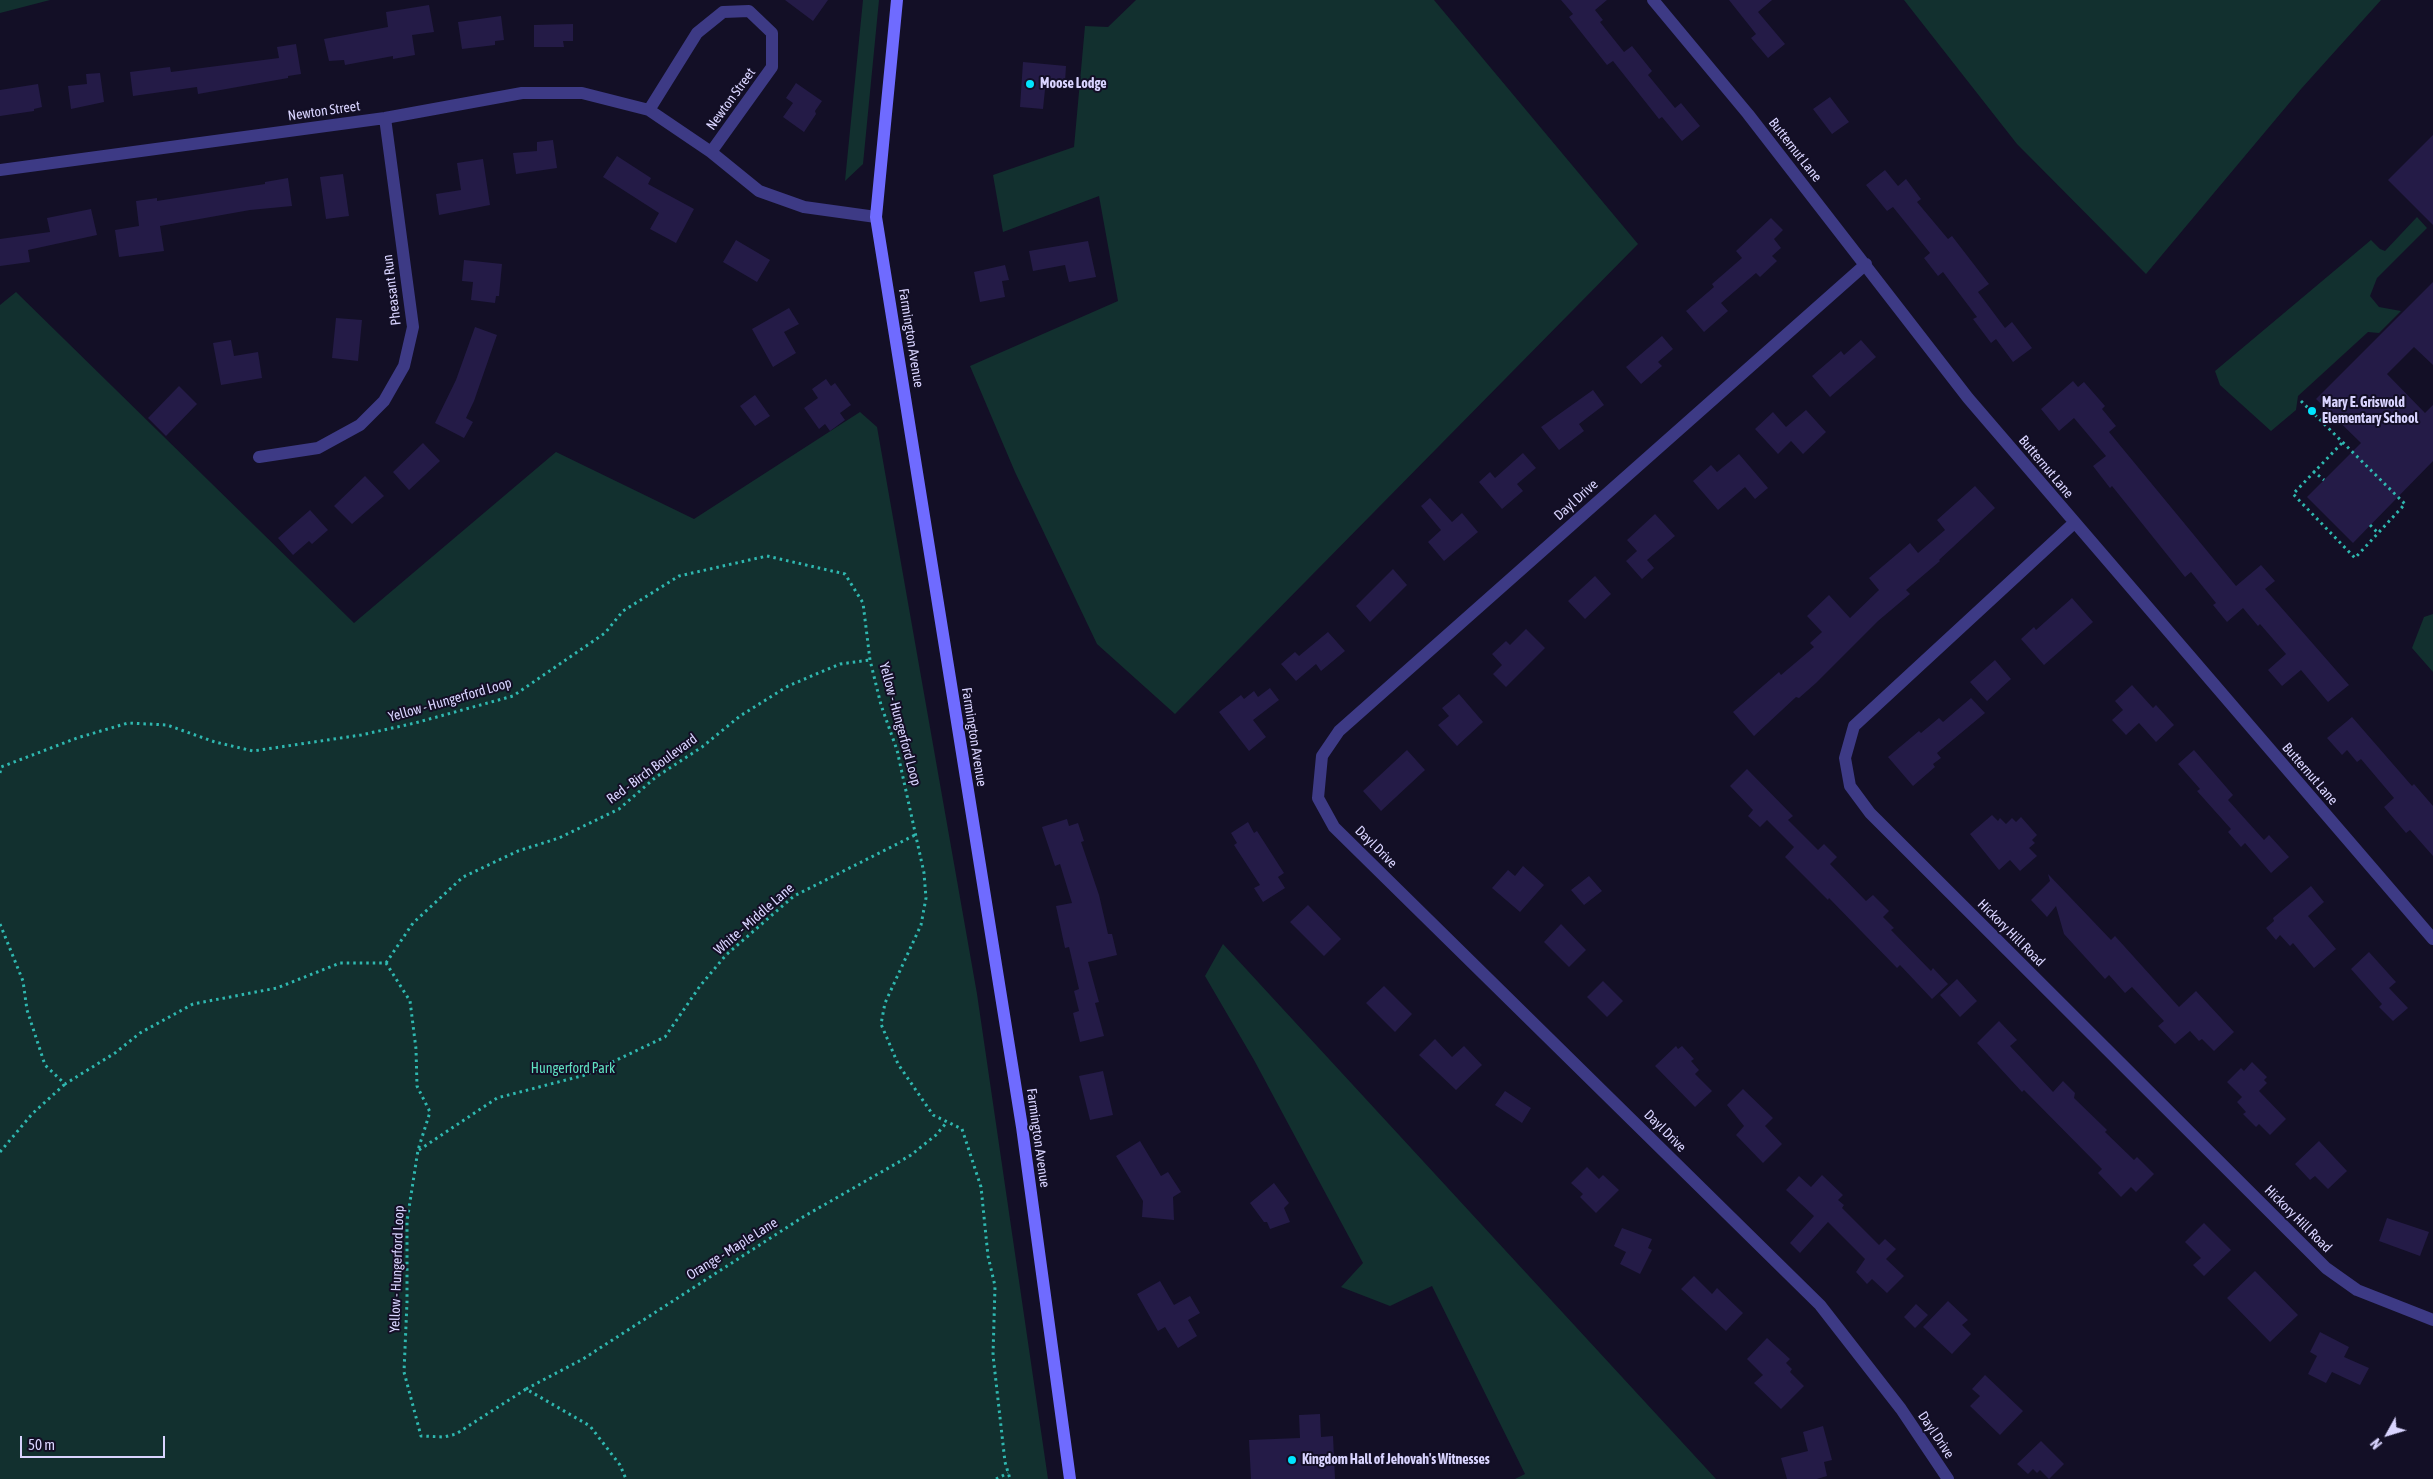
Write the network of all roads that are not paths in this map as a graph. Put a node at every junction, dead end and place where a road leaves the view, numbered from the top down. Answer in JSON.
{"nodes":[{"id":1,"x":897,"y":0,"type":"edge"},
{"id":2,"x":1653,"y":0,"type":"edge"},
{"id":3,"x":649,"y":110,"type":"junction"},
{"id":4,"x":385,"y":118,"type":"junction"},
{"id":5,"x":710,"y":152,"type":"junction"},
{"id":6,"x":0,"y":170,"type":"edge"},
{"id":7,"x":876,"y":217,"type":"junction"},
{"id":8,"x":1866,"y":264,"type":"junction"},
{"id":9,"x":259,"y":457,"type":"dead end"},
{"id":10,"x":2074,"y":523,"type":"junction"},
{"id":11,"x":2433,"y":939,"type":"edge"},
{"id":12,"x":2433,"y":1320,"type":"edge"},
{"id":13,"x":1070,"y":1479,"type":"edge"},
{"id":14,"x":1948,"y":1479,"type":"edge"}],
"edges":[{"from":1,"to":7,"type":"main road","name":"Farmington Avenue"},
{"from":2,"to":8,"type":"street","name":"Butternut Lane"},
{"from":3,"to":4,"type":"street","name":"Newton Street"},
{"from":3,"to":5,"type":"street","name":"Newton Street"},
{"from":3,"to":5,"type":"street","name":"Newton Street"},
{"from":4,"to":6,"type":"street","name":"Newton Street"},
{"from":4,"to":9,"type":"street","name":"Pheasant Run"},
{"from":5,"to":7,"type":"street","name":"Newton Street"},
{"from":7,"to":13,"type":"main road","name":"Farmington Avenue"},
{"from":8,"to":10,"type":"street","name":"Butternut Lane"},
{"from":8,"to":14,"type":"street","name":"Dayl Drive"},
{"from":10,"to":11,"type":"street","name":"Butternut Lane"},
{"from":10,"to":12,"type":"street","name":"Hickory Hill Road"}]}
